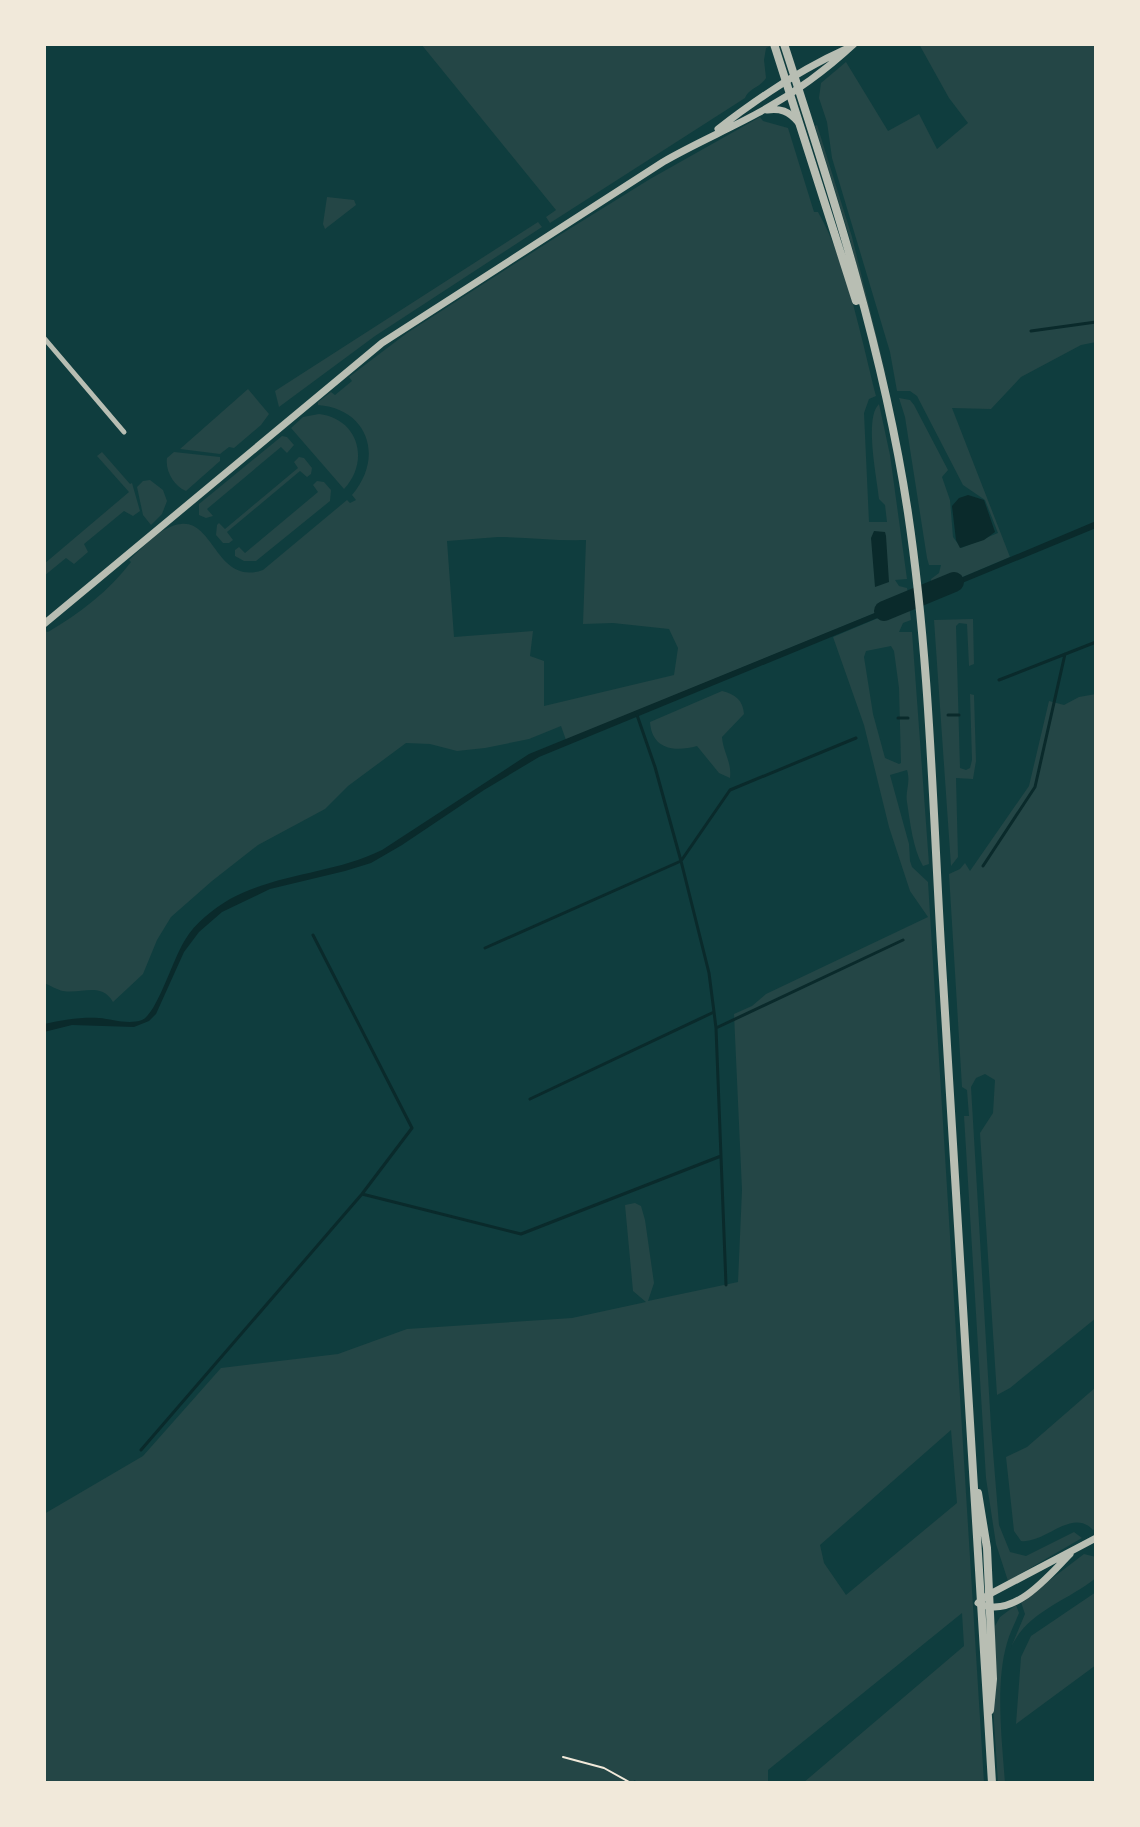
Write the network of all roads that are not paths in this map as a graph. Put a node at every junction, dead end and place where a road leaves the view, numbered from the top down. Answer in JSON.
{"nodes":[{"id":1,"x":774,"y":44,"type":"edge"},
{"id":2,"x":784,"y":44,"type":"edge"},
{"id":3,"x":853,"y":45,"type":"edge"},
{"id":4,"x":795,"y":77,"type":"junction"},
{"id":5,"x":786,"y":82,"type":"junction"},
{"id":6,"x":799,"y":88,"type":"junction"},
{"id":7,"x":790,"y":93,"type":"junction"},
{"id":8,"x":761,"y":112,"type":"junction"},
{"id":9,"x":800,"y":125,"type":"junction"},
{"id":10,"x":707,"y":137,"type":"junction"},
{"id":11,"x":44,"y":338,"type":"edge"},
{"id":12,"x":873,"y":347,"type":"junction"},
{"id":13,"x":124,"y":432,"type":"dead end"},
{"id":14,"x":44,"y":624,"type":"edge"},
{"id":15,"x":973,"y":1466,"type":"junction"},
{"id":16,"x":1096,"y":1538,"type":"edge"},
{"id":17,"x":1070,"y":1554,"type":"junction"},
{"id":18,"x":988,"y":1576,"type":"junction"},
{"id":19,"x":1003,"y":1588,"type":"junction"},
{"id":20,"x":988,"y":1595,"type":"junction"},
{"id":21,"x":978,"y":1603,"type":"junction"},
{"id":22,"x":989,"y":1608,"type":"junction"},
{"id":23,"x":988,"y":1731,"type":"junction"},
{"id":24,"x":992,"y":1783,"type":"edge"}],
"edges":[{"from":1,"to":5,"type":"street"},
{"from":2,"to":4,"type":"street"},
{"from":3,"to":4,"type":"street"},
{"from":3,"to":6,"type":"street"},
{"from":4,"to":5,"type":"street"},
{"from":4,"to":6,"type":"street"},
{"from":5,"to":7,"type":"street"},
{"from":5,"to":10,"type":"street"},
{"from":6,"to":7,"type":"street"},
{"from":6,"to":12,"type":"street"},
{"from":7,"to":8,"type":"street"},
{"from":7,"to":9,"type":"street"},
{"from":8,"to":9,"type":"street"},
{"from":8,"to":10,"type":"street"},
{"from":9,"to":12,"type":"street"},
{"from":10,"to":14,"type":"street"},
{"from":11,"to":13,"type":"street"},
{"from":12,"to":15,"type":"street"},
{"from":15,"to":18,"type":"street"},
{"from":15,"to":21,"type":"street"},
{"from":16,"to":17,"type":"street"},
{"from":17,"to":19,"type":"street"},
{"from":17,"to":22,"type":"street"},
{"from":18,"to":19,"type":"street"},
{"from":18,"to":20,"type":"street"},
{"from":19,"to":20,"type":"street"},
{"from":20,"to":21,"type":"street"},
{"from":20,"to":22,"type":"street"},
{"from":21,"to":22,"type":"street"},
{"from":21,"to":23,"type":"street"},
{"from":22,"to":23,"type":"street"},
{"from":23,"to":24,"type":"street"}]}
